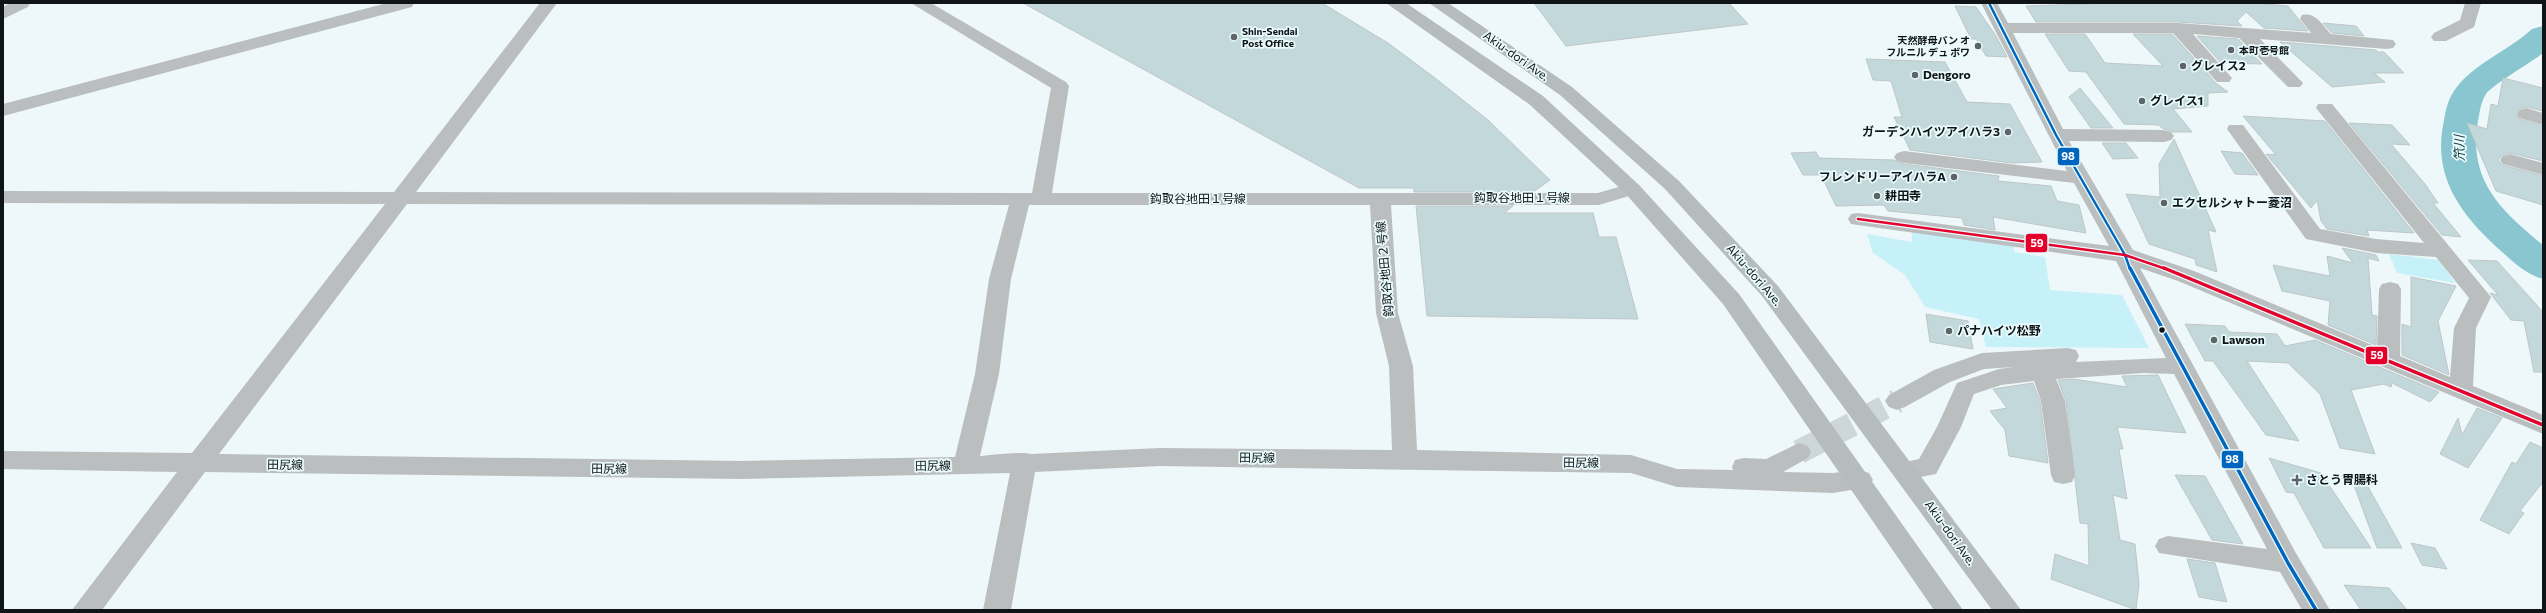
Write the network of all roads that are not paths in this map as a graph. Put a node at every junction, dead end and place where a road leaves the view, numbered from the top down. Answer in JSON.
{"nodes":[{"id":1,"x":18,"y":3,"type":"edge"},
{"id":2,"x":406,"y":3,"type":"edge"},
{"id":3,"x":549,"y":3,"type":"edge"},
{"id":4,"x":919,"y":3,"type":"edge"},
{"id":5,"x":1394,"y":3,"type":"edge"},
{"id":6,"x":1437,"y":3,"type":"edge"},
{"id":7,"x":1989,"y":3,"type":"edge"},
{"id":8,"x":2474,"y":3,"type":"edge"},
{"id":9,"x":3,"y":14,"type":"edge"},
{"id":10,"x":2308,"y":19,"type":"dead end"},
{"id":11,"x":2003,"y":28,"type":"junction"},
{"id":12,"x":2178,"y":28,"type":"junction"},
{"id":13,"x":2246,"y":34,"type":"junction"},
{"id":14,"x":2440,"y":37,"type":"dead end"},
{"id":15,"x":2326,"y":40,"type":"junction"},
{"id":16,"x":2387,"y":44,"type":"dead end"},
{"id":17,"x":2223,"y":78,"type":"dead end"},
{"id":18,"x":2294,"y":83,"type":"dead end"},
{"id":19,"x":2325,"y":108,"type":"dead end"},
{"id":20,"x":3,"y":110,"type":"edge"},
{"id":21,"x":2236,"y":129,"type":"dead end"},
{"id":22,"x":2056,"y":136,"type":"junction"},
{"id":23,"x":2164,"y":136,"type":"dead end"},
{"id":24,"x":1904,"y":157,"type":"dead end"},
{"id":25,"x":2510,"y":160,"type":"dead end"},
{"id":26,"x":2543,"y":169,"type":"edge"},
{"id":27,"x":2079,"y":178,"type":"junction"},
{"id":28,"x":1632,"y":189,"type":"junction"},
{"id":29,"x":3,"y":197,"type":"edge"},
{"id":30,"x":401,"y":197,"type":"junction"},
{"id":31,"x":1380,"y":198,"type":"junction"},
{"id":32,"x":1031,"y":200,"type":"junction"},
{"id":33,"x":1858,"y":219,"type":"dead end"},
{"id":34,"x":2442,"y":251,"type":"junction"},
{"id":35,"x":2125,"y":255,"type":"junction"},
{"id":36,"x":2390,"y":289,"type":"dead end"},
{"id":37,"x":2179,"y":360,"type":"junction"},
{"id":38,"x":2388,"y":360,"type":"junction"},
{"id":39,"x":2042,"y":372,"type":"junction"},
{"id":40,"x":2461,"y":390,"type":"junction"},
{"id":41,"x":1897,"y":401,"type":"tunnel mouth"},
{"id":42,"x":2543,"y":425,"type":"edge"},
{"id":43,"x":1799,"y":452,"type":"tunnel mouth"},
{"id":44,"x":1404,"y":459,"type":"junction"},
{"id":45,"x":3,"y":460,"type":"edge"},
{"id":46,"x":1025,"y":461,"type":"junction"},
{"id":47,"x":197,"y":463,"type":"junction"},
{"id":48,"x":1631,"y":464,"type":"junction"},
{"id":49,"x":965,"y":466,"type":"junction"},
{"id":50,"x":1905,"y":471,"type":"junction"},
{"id":51,"x":2063,"y":475,"type":"dead end"},
{"id":52,"x":1860,"y":480,"type":"junction"},
{"id":53,"x":2168,"y":546,"type":"dead end"},
{"id":54,"x":2288,"y":563,"type":"junction"},
{"id":55,"x":86,"y":610,"type":"edge"},
{"id":56,"x":998,"y":610,"type":"edge"},
{"id":57,"x":1949,"y":610,"type":"edge"},
{"id":58,"x":2007,"y":610,"type":"edge"},
{"id":59,"x":2316,"y":610,"type":"edge"}],
"edges":[{"from":1,"to":9,"type":"street"},
{"from":2,"to":20,"type":"street"},
{"from":3,"to":30,"type":"street"},
{"from":4,"to":32,"type":"street"},
{"from":5,"to":28,"type":"highway","name":"Akiu-dori Ave."},
{"from":6,"to":50,"type":"highway","name":"Akiu-dori Ave."},
{"from":7,"to":11,"type":"street"},
{"from":8,"to":14,"type":"street"},
{"from":10,"to":15,"type":"street"},
{"from":11,"to":12,"type":"street"},
{"from":11,"to":22,"type":"street"},
{"from":12,"to":13,"type":"street"},
{"from":12,"to":17,"type":"street"},
{"from":13,"to":15,"type":"street"},
{"from":13,"to":18,"type":"street"},
{"from":15,"to":16,"type":"street"},
{"from":19,"to":34,"type":"street"},
{"from":21,"to":34,"type":"street"},
{"from":22,"to":23,"type":"street"},
{"from":22,"to":27,"type":"street"},
{"from":24,"to":27,"type":"street"},
{"from":25,"to":26,"type":"street"},
{"from":27,"to":35,"type":"street"},
{"from":28,"to":31,"type":"street","name":"鈎取谷地田１号線"},
{"from":28,"to":52,"type":"highway","name":"Akiu-dori Ave."},
{"from":29,"to":30,"type":"street","name":"鈎取谷地田１号線"},
{"from":30,"to":32,"type":"street","name":"鈎取谷地田１号線"},
{"from":30,"to":47,"type":"street"},
{"from":31,"to":32,"type":"street","name":"鈎取谷地田１号線"},
{"from":31,"to":44,"type":"street","name":"鈎取谷地田２号線"},
{"from":32,"to":49,"type":"street"},
{"from":33,"to":35,"type":"street"},
{"from":34,"to":40,"type":"street"},
{"from":35,"to":37,"type":"street"},
{"from":35,"to":38,"type":"street"},
{"from":36,"to":38,"type":"street"},
{"from":37,"to":39,"type":"street"},
{"from":37,"to":41,"type":"street"},
{"from":37,"to":54,"type":"street"},
{"from":38,"to":40,"type":"street"},
{"from":39,"to":50,"type":"street"},
{"from":39,"to":51,"type":"street"},
{"from":40,"to":42,"type":"street"},
{"from":43,"to":48,"type":"street"},
{"from":44,"to":46,"type":"street","name":"田尻線"},
{"from":44,"to":48,"type":"street","name":"田尻線"},
{"from":45,"to":47,"type":"street","name":"田尻線"},
{"from":46,"to":49,"type":"street","name":"田尻線"},
{"from":46,"to":56,"type":"street"},
{"from":47,"to":49,"type":"street","name":"田尻線"},
{"from":47,"to":55,"type":"street"},
{"from":48,"to":52,"type":"street","name":"田尻線"},
{"from":50,"to":58,"type":"highway","name":"Akiu-dori Ave."},
{"from":52,"to":57,"type":"highway","name":"Akiu-dori Ave."},
{"from":53,"to":54,"type":"street"},
{"from":54,"to":59,"type":"street"}]}
